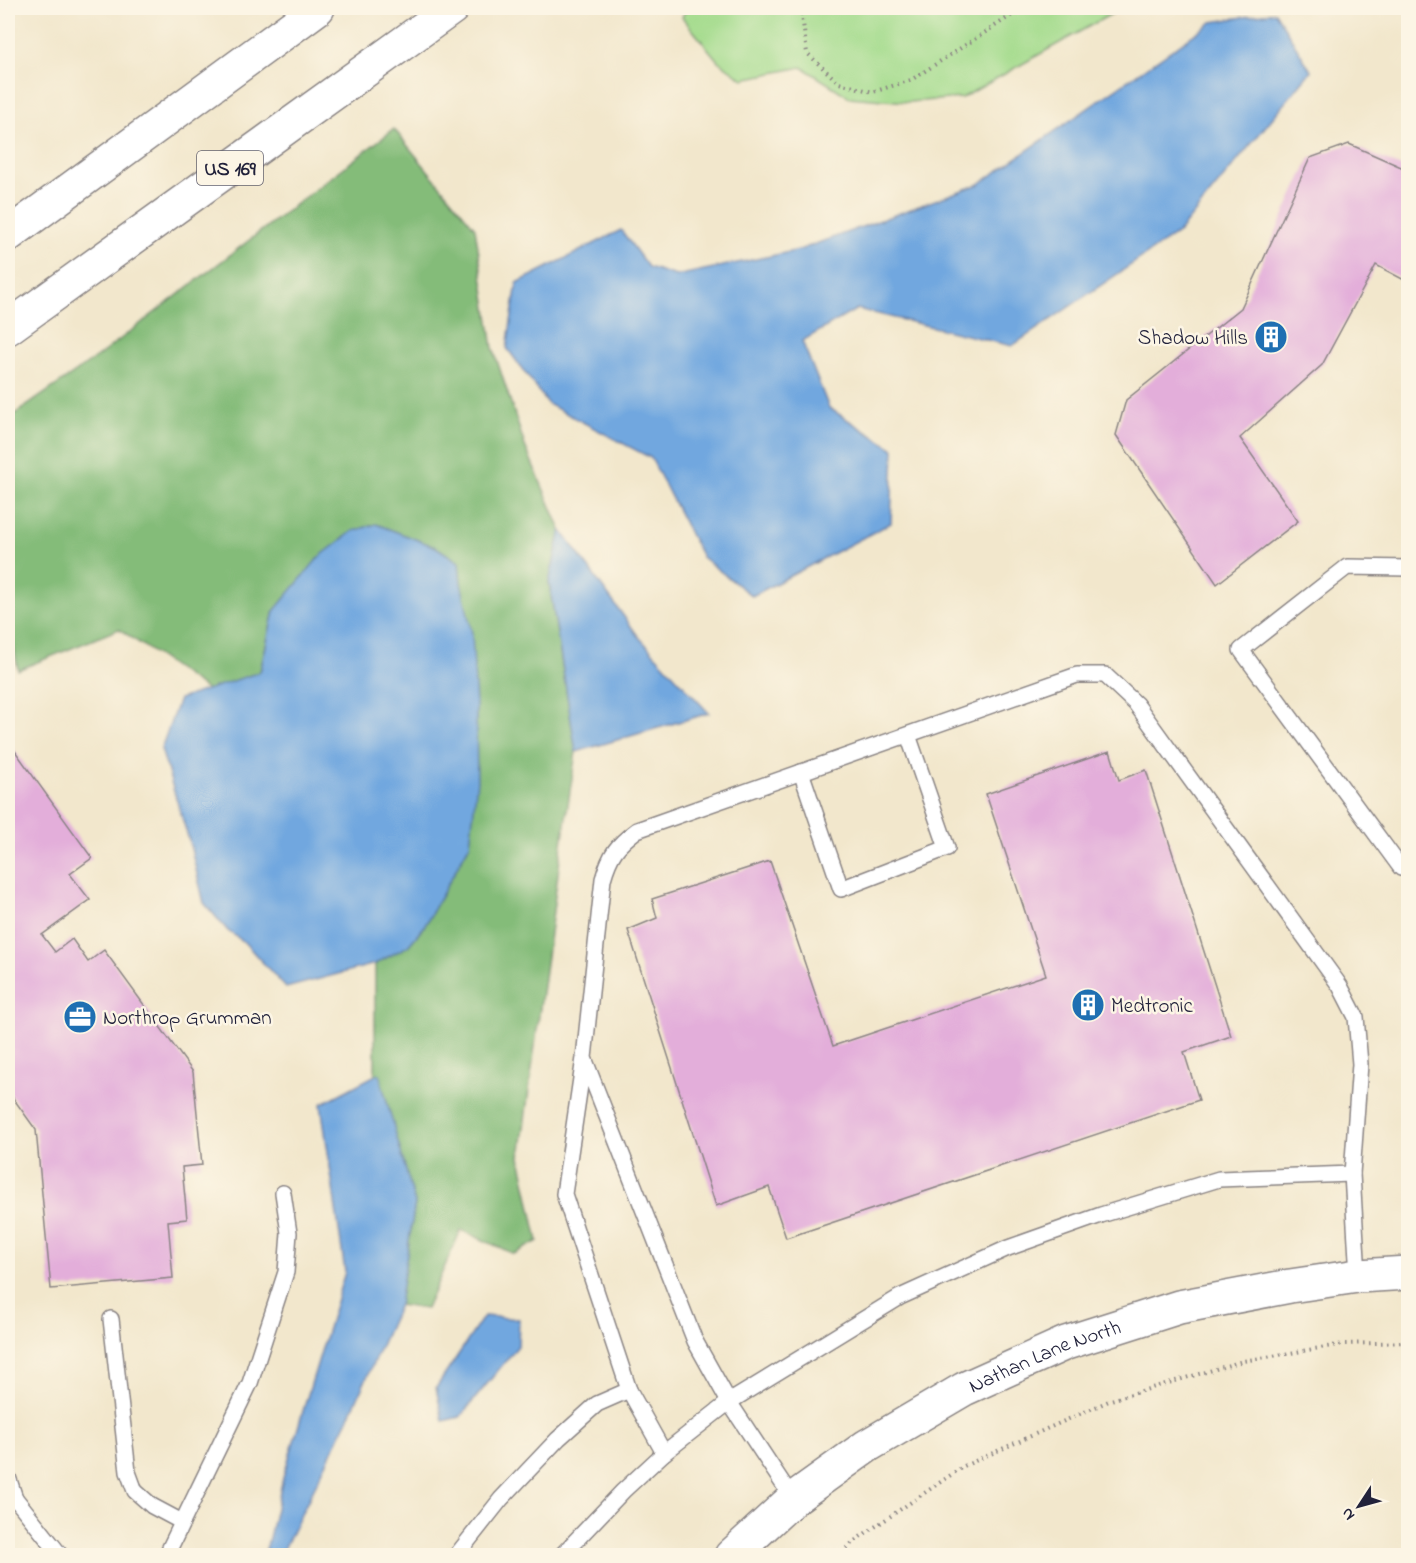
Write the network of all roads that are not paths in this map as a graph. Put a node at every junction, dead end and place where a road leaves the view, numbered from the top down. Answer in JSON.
{"nodes":[{"id":1,"x":318,"y":8,"type":"edge"},
{"id":2,"x":452,"y":8,"type":"edge"},
{"id":3,"x":8,"y":235,"type":"edge"},
{"id":4,"x":8,"y":328,"type":"edge"},
{"id":5,"x":1408,"y":568,"type":"edge"},
{"id":6,"x":908,"y":735,"type":"junction"},
{"id":7,"x":801,"y":772,"type":"junction"},
{"id":8,"x":1408,"y":862,"type":"edge"},
{"id":9,"x":584,"y":1058,"type":"junction"},
{"id":10,"x":1352,"y":1174,"type":"junction"},
{"id":11,"x":283,"y":1193,"type":"dead end"},
{"id":12,"x":1408,"y":1273,"type":"edge"},
{"id":13,"x":1358,"y":1276,"type":"junction"},
{"id":14,"x":111,"y":1319,"type":"dead end"},
{"id":15,"x":629,"y":1390,"type":"junction"},
{"id":16,"x":729,"y":1402,"type":"junction"},
{"id":17,"x":664,"y":1453,"type":"junction"},
{"id":18,"x":8,"y":1478,"type":"edge"},
{"id":19,"x":793,"y":1499,"type":"junction"},
{"id":20,"x":11,"y":1500,"type":"edge"},
{"id":21,"x":182,"y":1522,"type":"junction"},
{"id":22,"x":61,"y":1556,"type":"edge"},
{"id":23,"x":166,"y":1556,"type":"edge"},
{"id":24,"x":456,"y":1556,"type":"edge"},
{"id":25,"x":561,"y":1556,"type":"edge"},
{"id":26,"x":731,"y":1556,"type":"edge"}],
"edges":[{"from":1,"to":3,"type":"main road"},
{"from":2,"to":4,"type":"main road","number":"US 169"},
{"from":5,"to":8,"type":"lane"},
{"from":6,"to":7,"type":"lane"},
{"from":6,"to":7,"type":"lane"},
{"from":6,"to":10,"type":"lane"},
{"from":7,"to":9,"type":"lane"},
{"from":9,"to":15,"type":"lane"},
{"from":9,"to":16,"type":"lane"},
{"from":10,"to":13,"type":"lane"},
{"from":10,"to":16,"type":"lane"},
{"from":11,"to":21,"type":"lane"},
{"from":12,"to":13,"type":"main road","name":"Nathan Lane North"},
{"from":13,"to":19,"type":"main road","name":"Nathan Lane North"},
{"from":14,"to":21,"type":"lane"},
{"from":15,"to":17,"type":"lane"},
{"from":15,"to":24,"type":"lane"},
{"from":16,"to":17,"type":"lane"},
{"from":16,"to":19,"type":"lane"},
{"from":17,"to":25,"type":"lane"},
{"from":18,"to":20,"type":"lane"},
{"from":19,"to":26,"type":"main road","name":"Nathan Lane North"},
{"from":20,"to":22,"type":"lane"},
{"from":21,"to":23,"type":"lane"}]}
